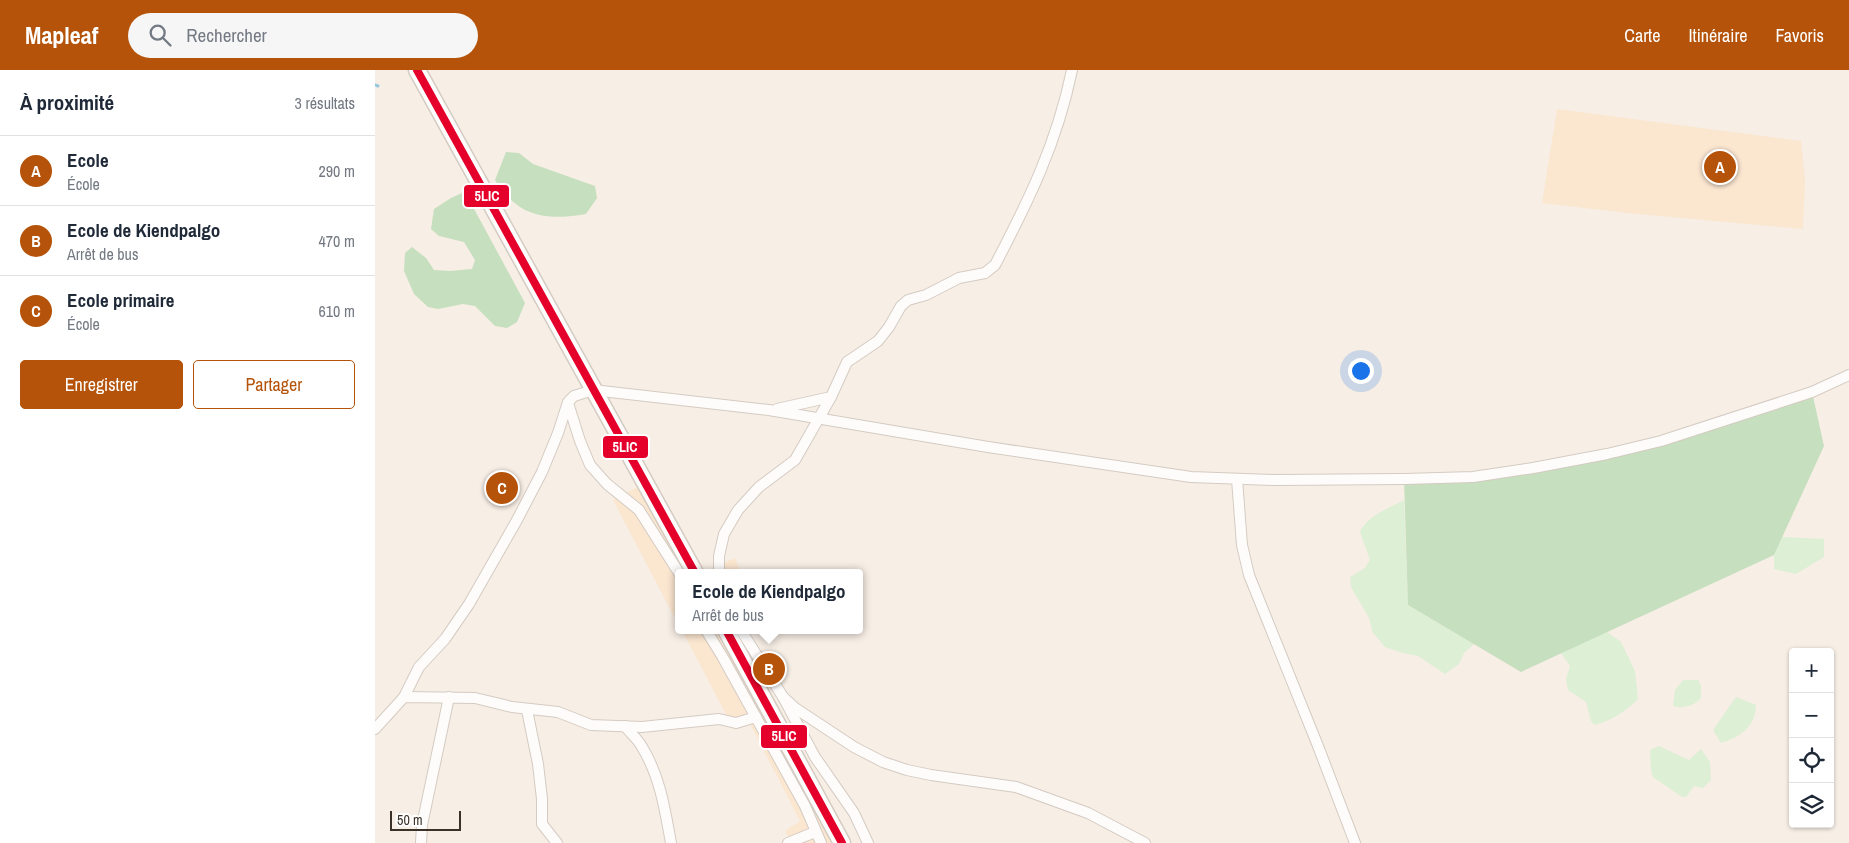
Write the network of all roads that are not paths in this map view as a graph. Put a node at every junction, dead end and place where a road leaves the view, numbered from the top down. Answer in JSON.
{"nodes":[{"id":1,"x":417,"y":70,"type":"edge"},
{"id":2,"x":1072,"y":70,"type":"edge"},
{"id":3,"x":1849,"y":375,"type":"edge"},
{"id":4,"x":593,"y":390,"type":"junction"},
{"id":5,"x":831,"y":397,"type":"junction"},
{"id":6,"x":567,"y":402,"type":"junction"},
{"id":7,"x":769,"y":410,"type":"junction"},
{"id":8,"x":819,"y":419,"type":"junction"},
{"id":9,"x":1237,"y":478,"type":"junction"},
{"id":10,"x":676,"y":569,"type":"edge"},
{"id":11,"x":693,"y":569,"type":"edge"},
{"id":12,"x":719,"y":569,"type":"edge"},
{"id":13,"x":708,"y":634,"type":"edge"},
{"id":14,"x":728,"y":634,"type":"edge"},
{"id":15,"x":744,"y":634,"type":"edge"},
{"id":16,"x":405,"y":697,"type":"junction"},
{"id":17,"x":449,"y":697,"type":"junction"},
{"id":18,"x":783,"y":697,"type":"junction"},
{"id":19,"x":527,"y":710,"type":"junction"},
{"id":20,"x":756,"y":716,"type":"junction"},
{"id":21,"x":625,"y":726,"type":"junction"},
{"id":22,"x":375,"y":729,"type":"edge"},
{"id":23,"x":815,"y":832,"type":"junction"},
{"id":24,"x":421,"y":843,"type":"edge"},
{"id":25,"x":557,"y":843,"type":"edge"},
{"id":26,"x":671,"y":843,"type":"edge"},
{"id":27,"x":788,"y":843,"type":"edge"},
{"id":28,"x":821,"y":843,"type":"edge"},
{"id":29,"x":842,"y":843,"type":"edge"},
{"id":30,"x":868,"y":843,"type":"edge"},
{"id":31,"x":1145,"y":843,"type":"edge"},
{"id":32,"x":1355,"y":843,"type":"edge"}],
"edges":[{"from":1,"to":4,"type":"highway"},
{"from":2,"to":5,"type":"street"},
{"from":3,"to":9,"type":"street"},
{"from":4,"to":6,"type":"street"},
{"from":4,"to":7,"type":"street"},
{"from":4,"to":11,"type":"highway"},
{"from":5,"to":7,"type":"street"},
{"from":5,"to":8,"type":"street"},
{"from":6,"to":10,"type":"street"},
{"from":6,"to":16,"type":"street"},
{"from":7,"to":8,"type":"street"},
{"from":8,"to":9,"type":"street"},
{"from":8,"to":12,"type":"street"},
{"from":9,"to":32,"type":"street"},
{"from":13,"to":20,"type":"street"},
{"from":14,"to":29,"type":"highway"},
{"from":15,"to":18,"type":"street"},
{"from":16,"to":17,"type":"street"},
{"from":16,"to":22,"type":"street"},
{"from":17,"to":19,"type":"street"},
{"from":17,"to":24,"type":"street"},
{"from":18,"to":30,"type":"street"},
{"from":18,"to":31,"type":"street"},
{"from":19,"to":21,"type":"street"},
{"from":19,"to":25,"type":"street"},
{"from":20,"to":21,"type":"street"},
{"from":20,"to":23,"type":"street"},
{"from":21,"to":26,"type":"street"},
{"from":23,"to":27,"type":"street"},
{"from":23,"to":28,"type":"street"}]}
